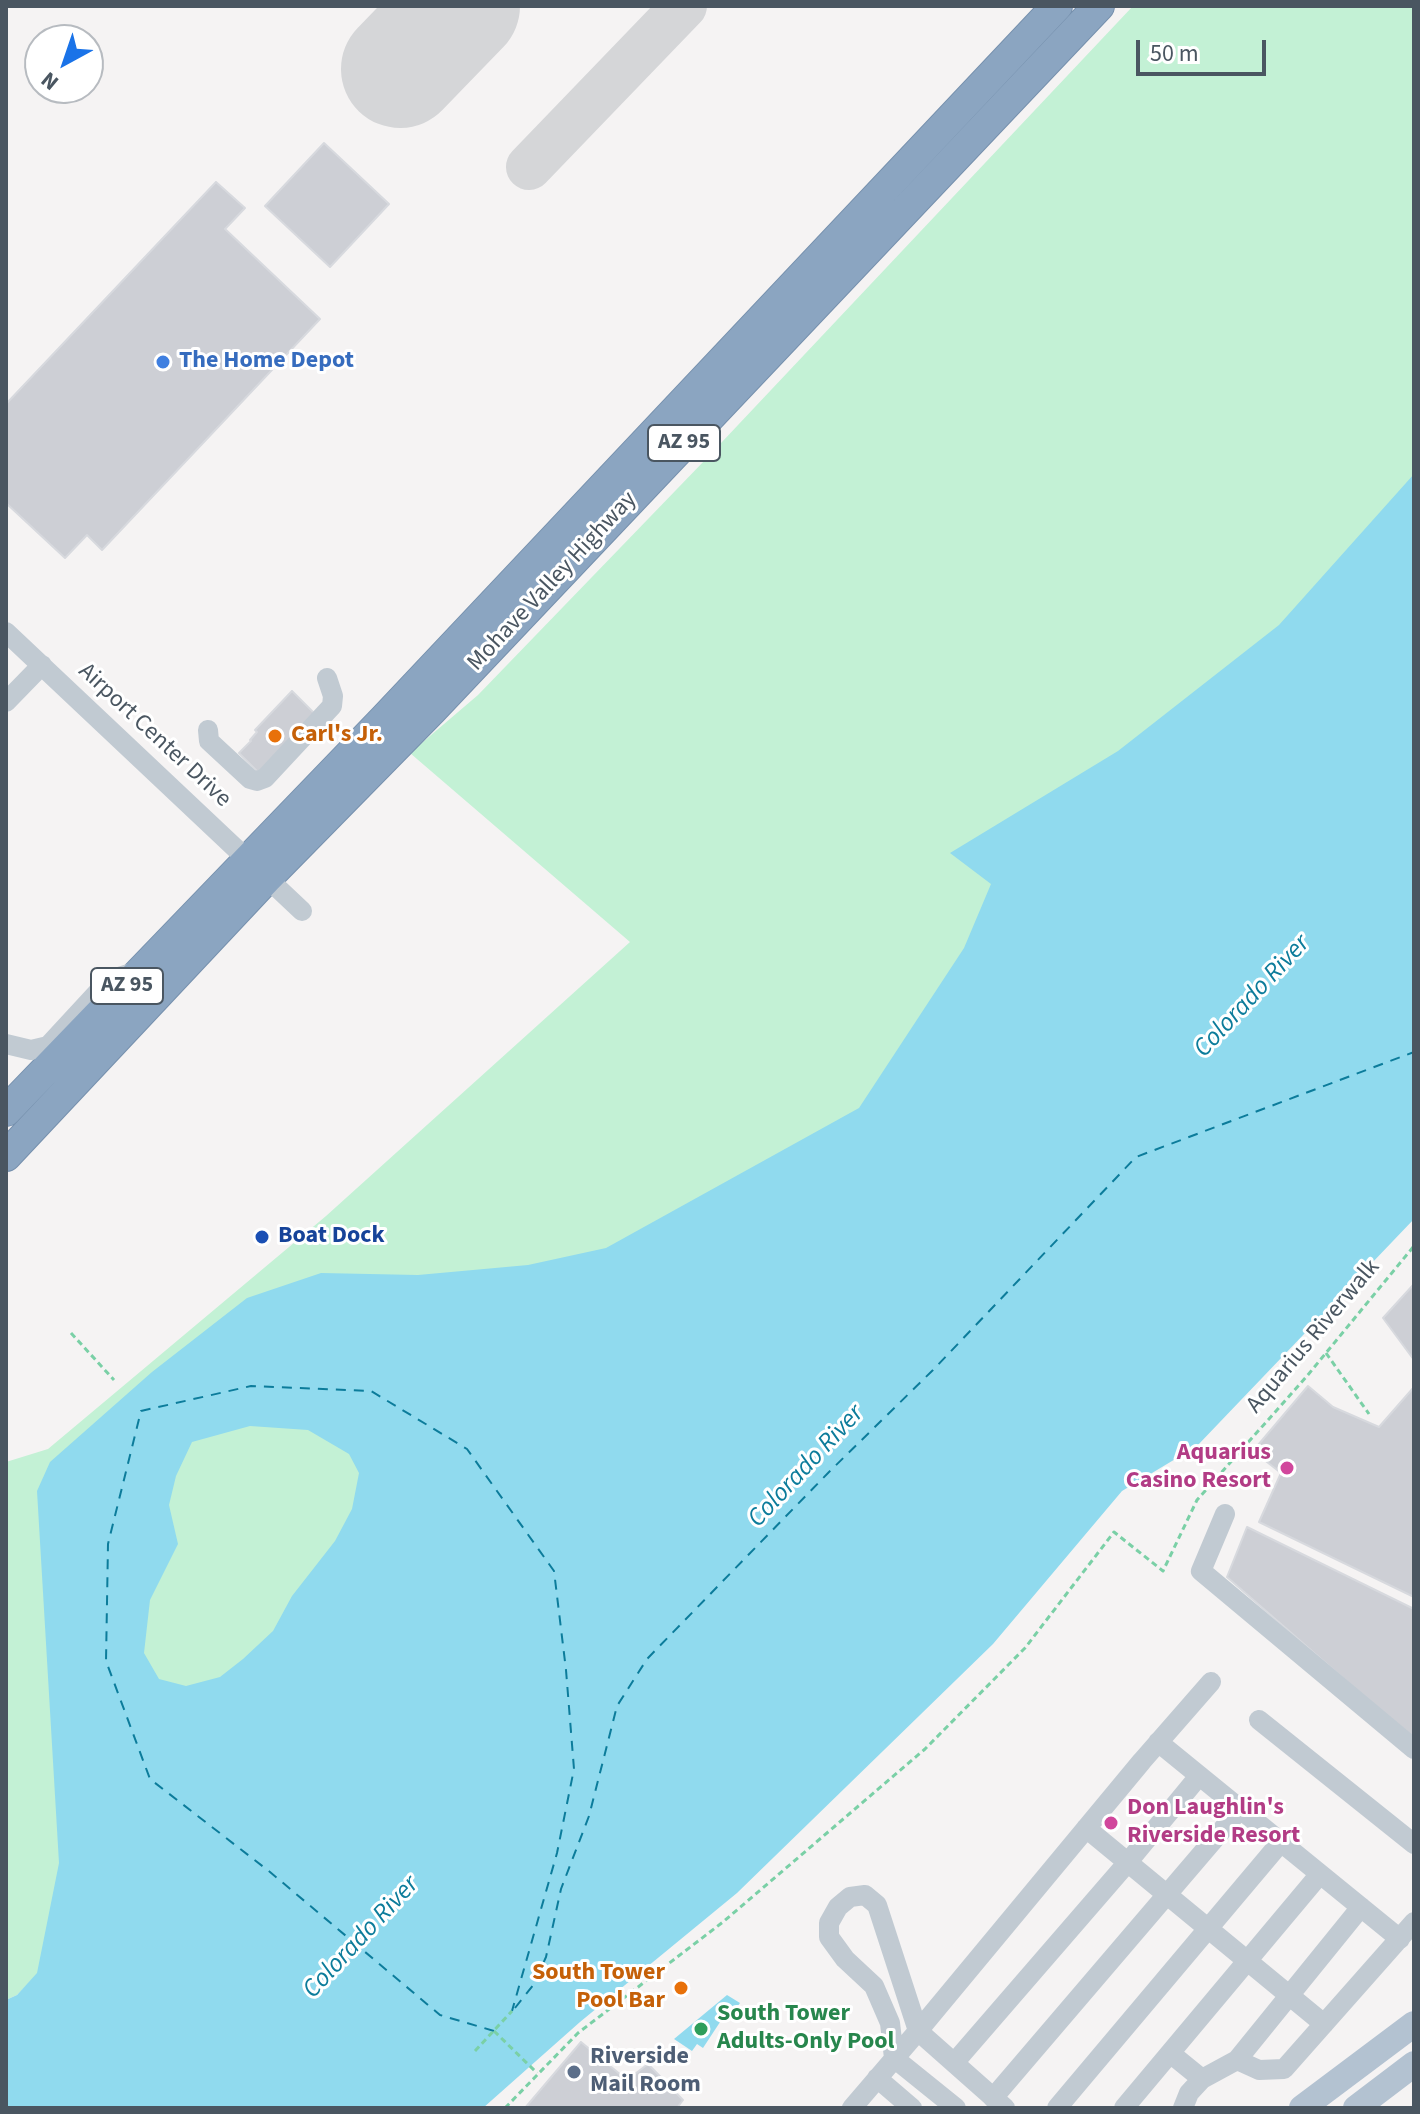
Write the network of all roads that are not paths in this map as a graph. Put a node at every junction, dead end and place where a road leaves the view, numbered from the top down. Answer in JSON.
{"nodes":[{"id":1,"x":1057,"y":6,"type":"edge"},
{"id":2,"x":1099,"y":6,"type":"edge"},
{"id":3,"x":6,"y":632,"type":"edge"},
{"id":4,"x":42,"y":665,"type":"junction"},
{"id":5,"x":327,"y":678,"type":"dead end"},
{"id":6,"x":6,"y":702,"type":"edge"},
{"id":7,"x":208,"y":730,"type":"dead end"},
{"id":8,"x":257,"y":869,"type":"junction"},
{"id":9,"x":302,"y":911,"type":"dead end"},
{"id":10,"x":142,"y":970,"type":"junction"},
{"id":11,"x":6,"y":1044,"type":"edge"},
{"id":12,"x":7,"y":1103,"type":"edge"},
{"id":13,"x":6,"y":1156,"type":"edge"},
{"id":14,"x":1225,"y":1514,"type":"dead end"},
{"id":15,"x":1211,"y":1682,"type":"dead end"},
{"id":16,"x":1259,"y":1720,"type":"dead end"},
{"id":17,"x":1158,"y":1742,"type":"junction"},
{"id":18,"x":1414,"y":1749,"type":"edge"},
{"id":19,"x":1199,"y":1776,"type":"junction"},
{"id":20,"x":1240,"y":1809,"type":"junction"},
{"id":21,"x":1086,"y":1828,"type":"junction"},
{"id":22,"x":1281,"y":1842,"type":"junction"},
{"id":23,"x":1414,"y":1844,"type":"edge"},
{"id":24,"x":1128,"y":1862,"type":"junction"},
{"id":25,"x":1320,"y":1874,"type":"junction"},
{"id":26,"x":1168,"y":1895,"type":"junction"},
{"id":27,"x":1361,"y":1907,"type":"junction"},
{"id":28,"x":1414,"y":1922,"type":"edge"},
{"id":29,"x":1207,"y":1928,"type":"junction"},
{"id":30,"x":1400,"y":1939,"type":"junction"},
{"id":31,"x":1247,"y":1961,"type":"junction"},
{"id":32,"x":1289,"y":1996,"type":"junction"},
{"id":33,"x":1324,"y":2024,"type":"junction"},
{"id":34,"x":1414,"y":2024,"type":"edge"},
{"id":35,"x":918,"y":2031,"type":"junction"},
{"id":36,"x":1170,"y":2053,"type":"junction"},
{"id":37,"x":894,"y":2058,"type":"junction"},
{"id":38,"x":1237,"y":2060,"type":"junction"},
{"id":39,"x":954,"y":2063,"type":"junction"},
{"id":40,"x":1414,"y":2064,"type":"edge"},
{"id":41,"x":877,"y":2078,"type":"junction"},
{"id":42,"x":1202,"y":2079,"type":"junction"},
{"id":43,"x":999,"y":2103,"type":"edge"},
{"id":44,"x":852,"y":2108,"type":"edge"},
{"id":45,"x":912,"y":2108,"type":"edge"},
{"id":46,"x":956,"y":2108,"type":"edge"},
{"id":47,"x":1057,"y":2108,"type":"edge"},
{"id":48,"x":1124,"y":2108,"type":"edge"},
{"id":49,"x":1183,"y":2108,"type":"edge"},
{"id":50,"x":1302,"y":2108,"type":"edge"},
{"id":51,"x":1356,"y":2108,"type":"edge"}],
"edges":[{"from":1,"to":8,"type":"highway","name":"Mohave Valley Highway","number":"AZ 95"},
{"from":2,"to":8,"type":"highway","name":"Mohave Valley Highway","number":"AZ 95"},
{"from":3,"to":4,"type":"street","name":"Airport Center Drive"},
{"from":4,"to":6,"type":"street"},
{"from":4,"to":8,"type":"street","name":"Airport Center Drive"},
{"from":5,"to":7,"type":"street"},
{"from":8,"to":9,"type":"street","name":"Airport Center Drive"},
{"from":8,"to":10,"type":"highway","name":"Mohave Valley Highway","number":"AZ 95"},
{"from":8,"to":13,"type":"highway","name":"Mohave Valley Highway","number":"AZ 95"},
{"from":10,"to":11,"type":"street"},
{"from":10,"to":12,"type":"highway","name":"Mohave Valley Highway","number":"AZ 95"},
{"from":14,"to":18,"type":"street"},
{"from":15,"to":17,"type":"street"},
{"from":16,"to":23,"type":"street"},
{"from":17,"to":19,"type":"street"},
{"from":17,"to":21,"type":"street"},
{"from":19,"to":20,"type":"street"},
{"from":19,"to":24,"type":"street"},
{"from":20,"to":22,"type":"street"},
{"from":20,"to":26,"type":"street"},
{"from":21,"to":24,"type":"street"},
{"from":21,"to":35,"type":"street"},
{"from":22,"to":25,"type":"street"},
{"from":22,"to":29,"type":"street"},
{"from":24,"to":26,"type":"street"},
{"from":24,"to":39,"type":"street"},
{"from":25,"to":27,"type":"street"},
{"from":25,"to":31,"type":"street"},
{"from":26,"to":29,"type":"street"},
{"from":26,"to":43,"type":"street"},
{"from":27,"to":30,"type":"street"},
{"from":27,"to":32,"type":"street"},
{"from":28,"to":30,"type":"street"},
{"from":29,"to":31,"type":"street"},
{"from":29,"to":47,"type":"street"},
{"from":30,"to":33,"type":"street"},
{"from":31,"to":32,"type":"street"},
{"from":31,"to":36,"type":"street"},
{"from":32,"to":33,"type":"street"},
{"from":32,"to":38,"type":"street"},
{"from":33,"to":38,"type":"street"},
{"from":34,"to":50,"type":"main road"},
{"from":35,"to":37,"type":"street"},
{"from":35,"to":37,"type":"street"},
{"from":35,"to":39,"type":"street"},
{"from":36,"to":42,"type":"street"},
{"from":36,"to":48,"type":"street"},
{"from":37,"to":41,"type":"street"},
{"from":37,"to":46,"type":"street"},
{"from":38,"to":42,"type":"street"},
{"from":39,"to":43,"type":"street"},
{"from":40,"to":51,"type":"main road"},
{"from":41,"to":44,"type":"street"},
{"from":41,"to":45,"type":"street"},
{"from":42,"to":49,"type":"street"}]}
